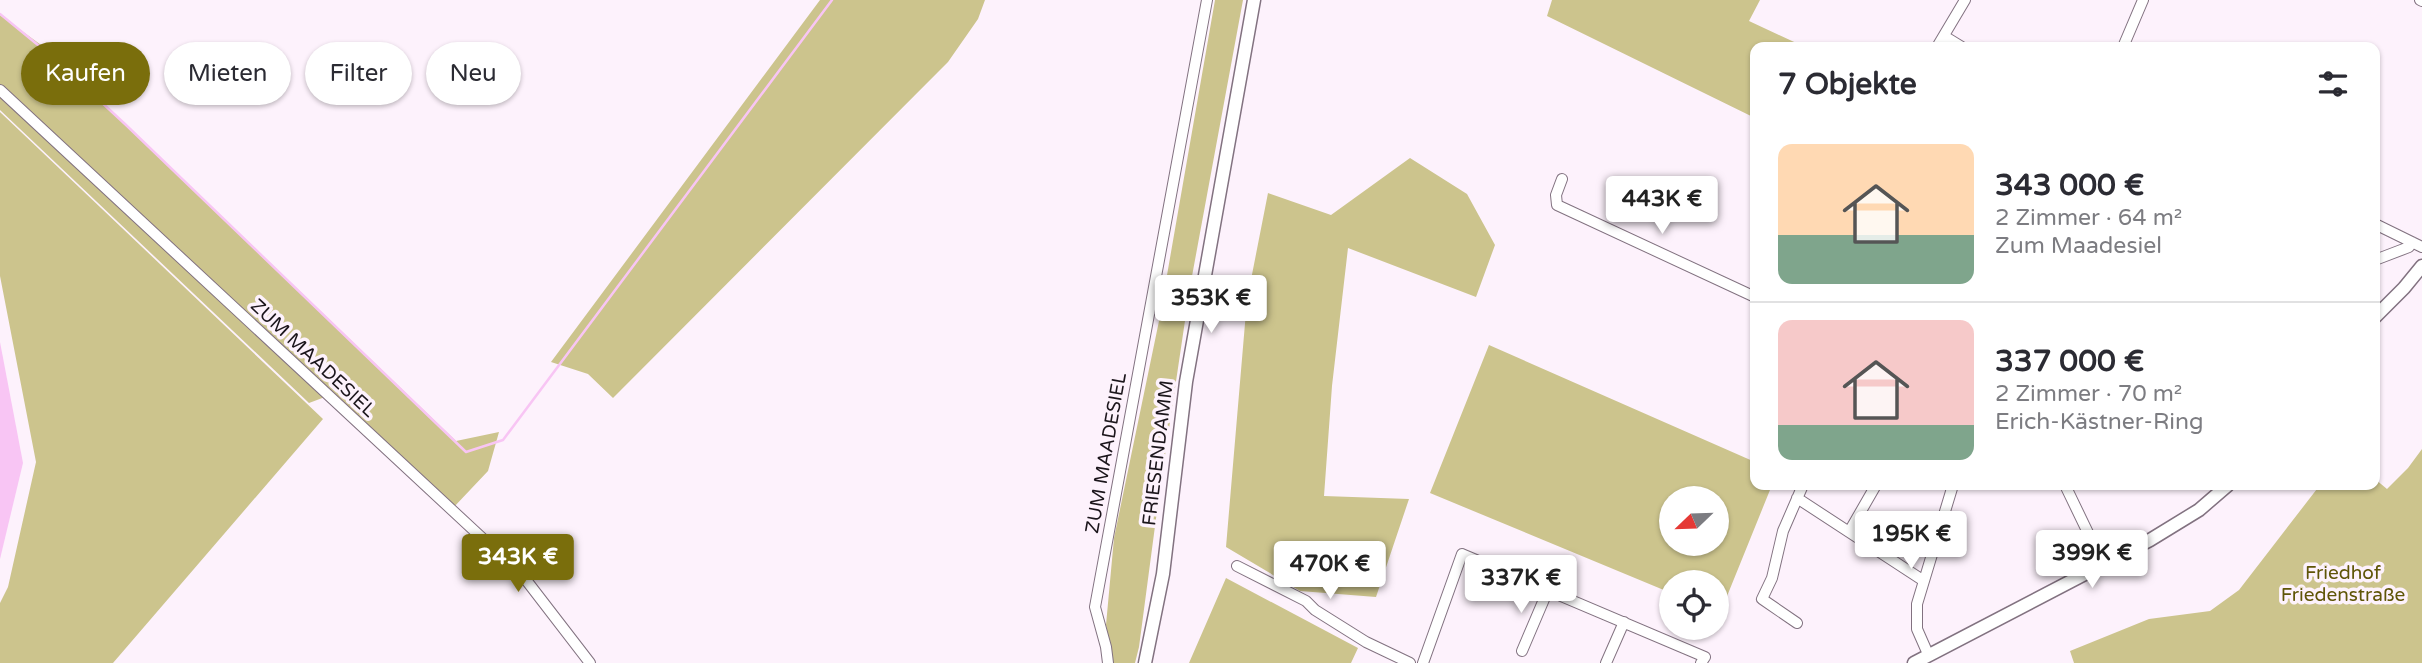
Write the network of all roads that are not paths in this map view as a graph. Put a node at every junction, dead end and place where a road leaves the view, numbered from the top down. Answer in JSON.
{"nodes":[{"id":1,"x":1207,"y":0,"type":"edge"},
{"id":2,"x":1254,"y":0,"type":"edge"},
{"id":3,"x":1965,"y":0,"type":"edge"},
{"id":4,"x":2143,"y":0,"type":"edge"},
{"id":5,"x":1944,"y":36,"type":"junction"},
{"id":6,"x":1940,"y":42,"type":"edge"},
{"id":7,"x":1954,"y":42,"type":"edge"},
{"id":8,"x":2125,"y":42,"type":"edge"},
{"id":9,"x":0,"y":90,"type":"edge"},
{"id":10,"x":1562,"y":179,"type":"dead end"},
{"id":11,"x":2380,"y":226,"type":"edge"},
{"id":12,"x":2417,"y":245,"type":"edge"},
{"id":13,"x":2380,"y":259,"type":"edge"},
{"id":14,"x":2422,"y":266,"type":"edge"},
{"id":15,"x":1750,"y":295,"type":"edge"},
{"id":16,"x":2380,"y":312,"type":"edge"},
{"id":17,"x":1801,"y":490,"type":"edge"},
{"id":18,"x":1873,"y":490,"type":"edge"},
{"id":19,"x":1951,"y":490,"type":"edge"},
{"id":20,"x":2067,"y":490,"type":"edge"},
{"id":21,"x":2222,"y":490,"type":"edge"},
{"id":22,"x":1797,"y":498,"type":"junction"},
{"id":23,"x":1849,"y":532,"type":"junction"},
{"id":24,"x":1237,"y":566,"type":"dead end"},
{"id":25,"x":2104,"y":566,"type":"junction"},
{"id":26,"x":1924,"y":581,"type":"junction"},
{"id":27,"x":1548,"y":590,"type":"junction"},
{"id":28,"x":1624,"y":622,"type":"junction"},
{"id":29,"x":1797,"y":623,"type":"dead end"},
{"id":30,"x":1522,"y":651,"type":"dead end"},
{"id":31,"x":1928,"y":654,"type":"junction"},
{"id":32,"x":590,"y":663,"type":"edge"},
{"id":33,"x":1108,"y":663,"type":"edge"},
{"id":34,"x":1145,"y":663,"type":"edge"},
{"id":35,"x":1410,"y":663,"type":"edge"},
{"id":36,"x":1423,"y":663,"type":"edge"},
{"id":37,"x":1606,"y":663,"type":"edge"},
{"id":38,"x":1702,"y":663,"type":"edge"},
{"id":39,"x":1914,"y":663,"type":"edge"}],
"edges":[{"from":1,"to":33,"type":"street","name":"ZUM MAADESIEL"},
{"from":2,"to":34,"type":"main road","name":"FRIESENDAMM"},
{"from":3,"to":5,"type":"street"},
{"from":4,"to":8,"type":"street"},
{"from":5,"to":6,"type":"street"},
{"from":5,"to":7,"type":"street"},
{"from":9,"to":32,"type":"street","name":"ZUM MAADESIEL"},
{"from":10,"to":15,"type":"street"},
{"from":11,"to":12,"type":"street"},
{"from":12,"to":13,"type":"street"},
{"from":14,"to":16,"type":"main road"},
{"from":17,"to":22,"type":"street"},
{"from":18,"to":23,"type":"street"},
{"from":19,"to":26,"type":"street"},
{"from":20,"to":25,"type":"street"},
{"from":21,"to":25,"type":"main road"},
{"from":22,"to":23,"type":"street"},
{"from":22,"to":29,"type":"street"},
{"from":23,"to":26,"type":"street"},
{"from":24,"to":35,"type":"street"},
{"from":25,"to":31,"type":"main road"},
{"from":26,"to":31,"type":"street"},
{"from":27,"to":28,"type":"street"},
{"from":27,"to":30,"type":"street"},
{"from":27,"to":36,"type":"street"},
{"from":28,"to":37,"type":"street"},
{"from":28,"to":38,"type":"street"},
{"from":31,"to":39,"type":"main road"}]}
